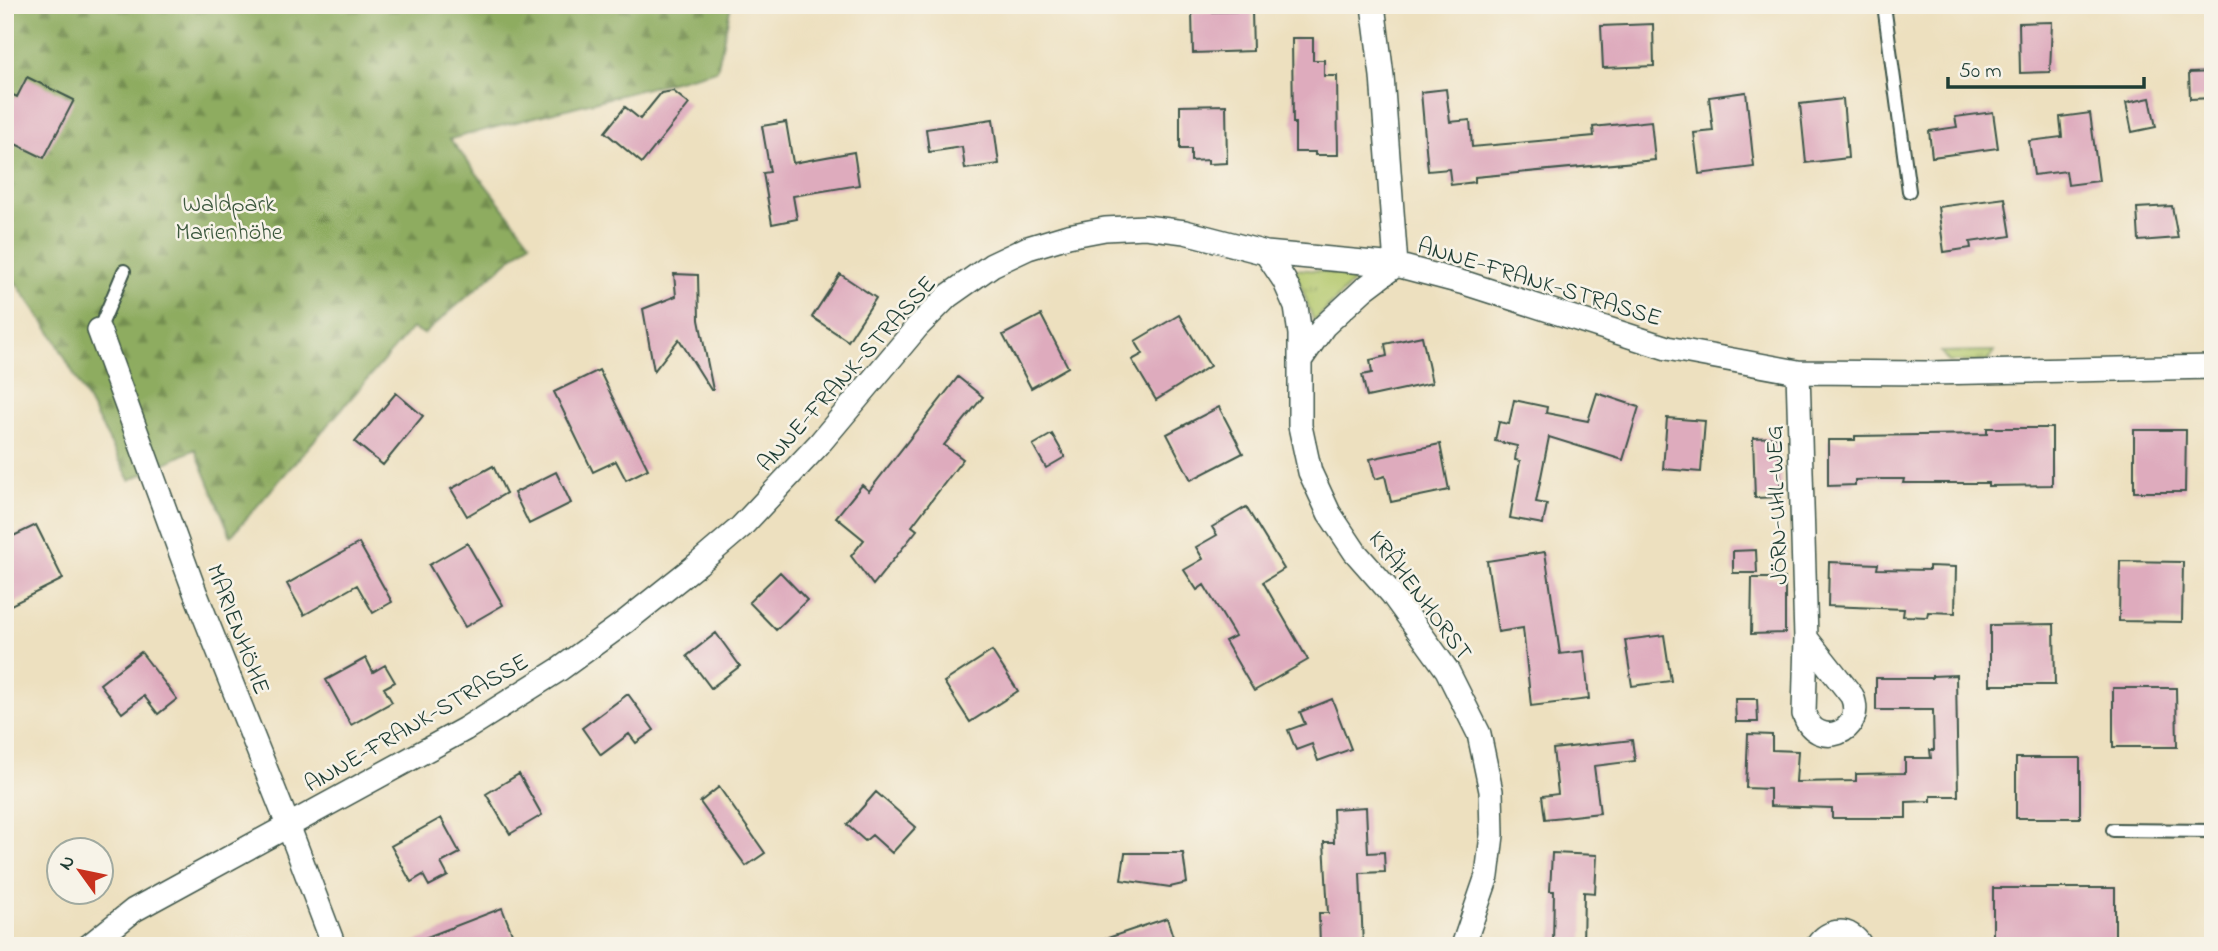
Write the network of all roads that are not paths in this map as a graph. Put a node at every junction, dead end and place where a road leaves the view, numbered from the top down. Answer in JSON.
{"nodes":[{"id":1,"x":1373,"y":5,"type":"edge"},
{"id":2,"x":1884,"y":5,"type":"edge"},
{"id":3,"x":1909,"y":191,"type":"dead end"},
{"id":4,"x":1266,"y":253,"type":"junction"},
{"id":5,"x":1396,"y":265,"type":"junction"},
{"id":6,"x":124,"y":271,"type":"dead end"},
{"id":7,"x":99,"y":330,"type":"joint"},
{"id":8,"x":1301,"y":359,"type":"junction"},
{"id":9,"x":2213,"y":367,"type":"edge"},
{"id":10,"x":1798,"y":372,"type":"junction"},
{"id":11,"x":1806,"y":638,"type":"dead end"},
{"id":12,"x":289,"y":825,"type":"junction"},
{"id":13,"x":2113,"y":830,"type":"dead end"},
{"id":14,"x":2213,"y":831,"type":"edge"},
{"id":15,"x":89,"y":946,"type":"edge"},
{"id":16,"x":334,"y":946,"type":"edge"},
{"id":17,"x":1463,"y":946,"type":"edge"},
{"id":18,"x":1817,"y":946,"type":"edge"},
{"id":19,"x":1861,"y":946,"type":"edge"}],
"edges":[{"from":1,"to":5,"type":"street"},
{"from":2,"to":3,"type":"lane"},
{"from":4,"to":5,"type":"street","name":"ANNE-FRANK-STRASSE"},
{"from":4,"to":8,"type":"street","name":"KRÄHENHORST"},
{"from":4,"to":12,"type":"street","name":"ANNE-FRANK-STRASSE"},
{"from":5,"to":8,"type":"street"},
{"from":5,"to":10,"type":"street","name":"ANNE-FRANK-STRASSE"},
{"from":6,"to":7,"type":"lane"},
{"from":7,"to":12,"type":"street","name":"MARIENHÖHE"},
{"from":8,"to":17,"type":"street","name":"KRÄHENHORST"},
{"from":9,"to":10,"type":"street","name":"ANNE-FRANK-STRASSE"},
{"from":10,"to":11,"type":"street","name":"JÖRN-UHL-WEG"},
{"from":12,"to":15,"type":"street","name":"ANNE-FRANK-STRASSE"},
{"from":12,"to":16,"type":"street","name":"MARIENHÖHE"},
{"from":13,"to":14,"type":"lane"},
{"from":18,"to":19,"type":"street"}]}
